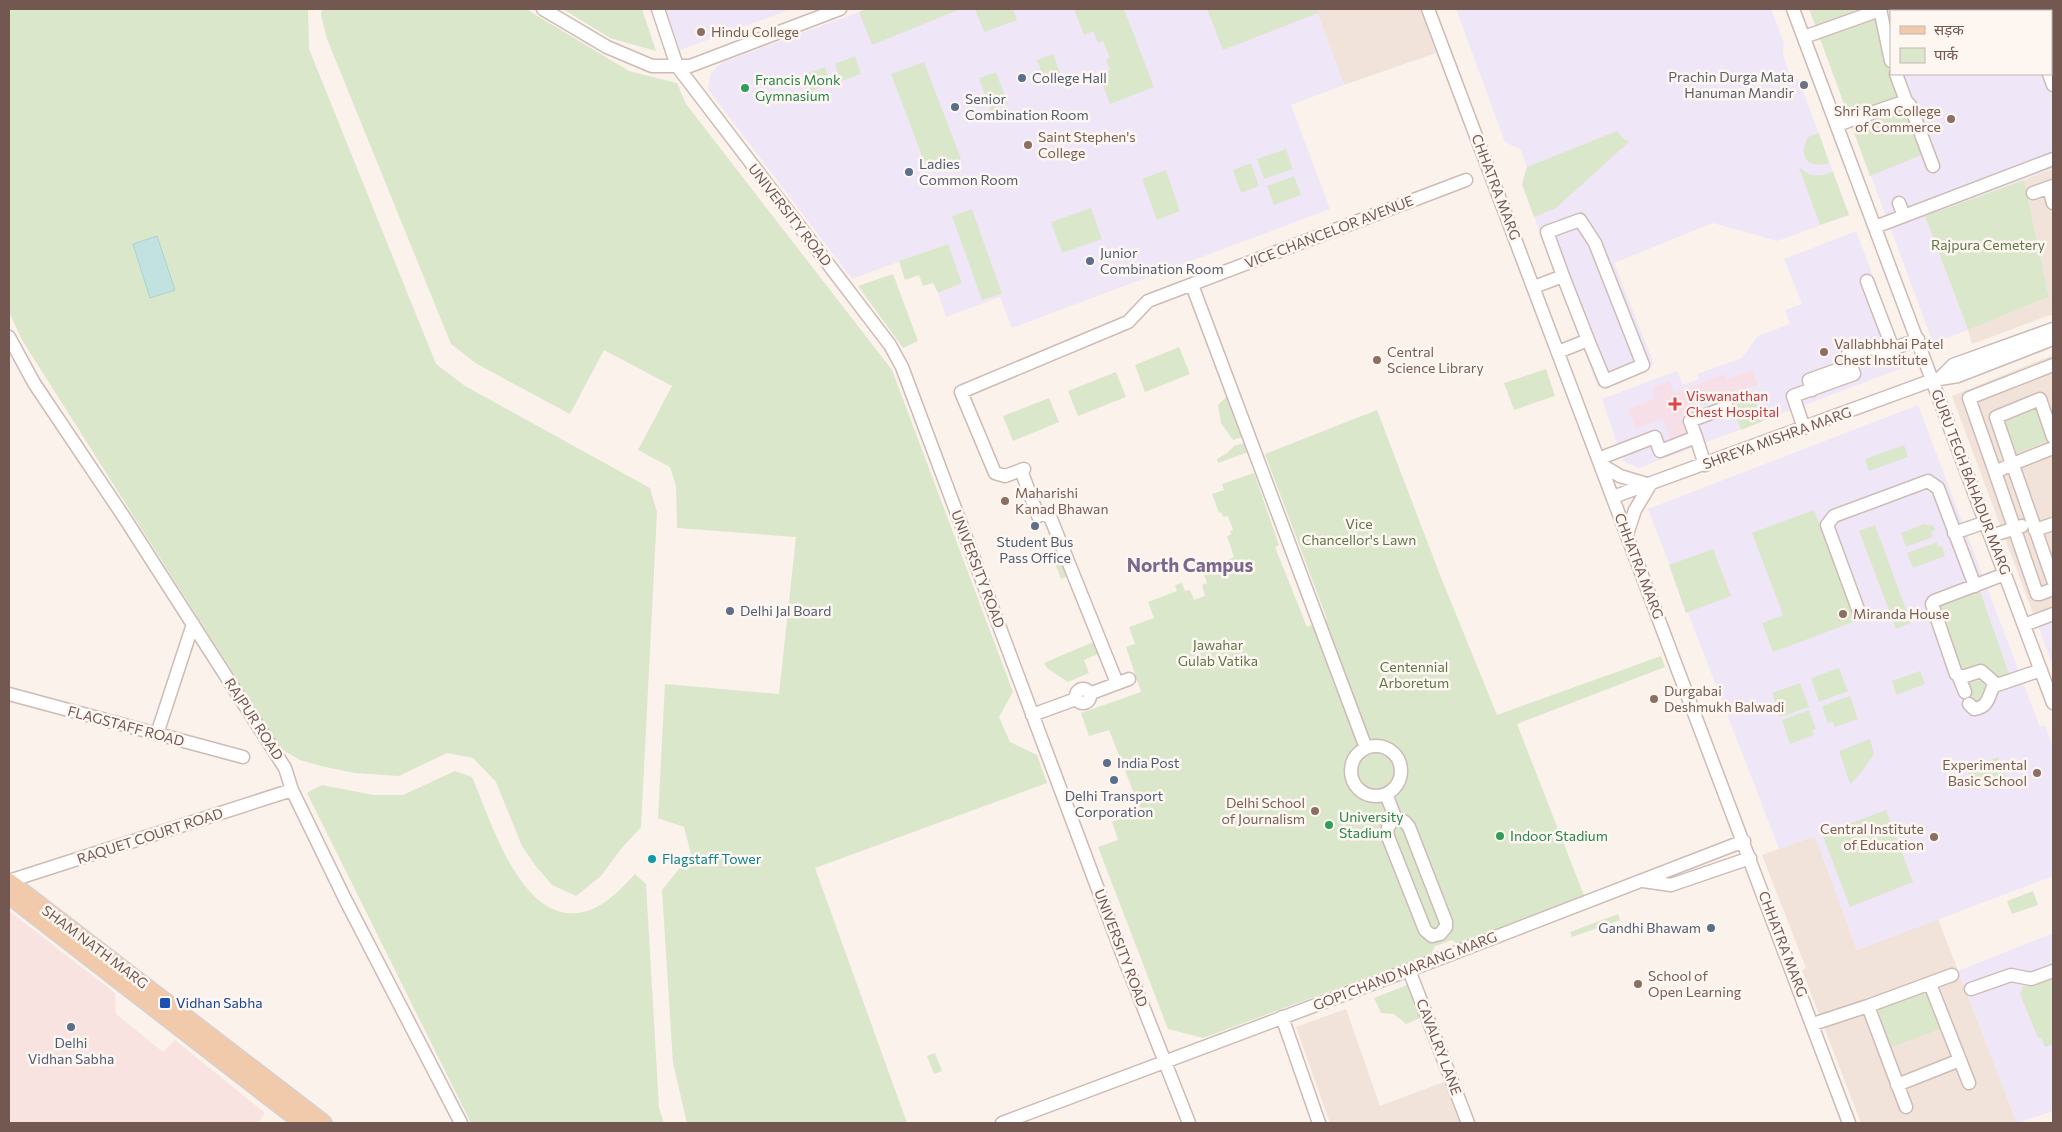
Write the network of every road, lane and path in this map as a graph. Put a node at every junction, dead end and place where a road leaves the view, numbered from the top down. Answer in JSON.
{"nodes":[{"id":1,"x":543,"y":9,"type":"edge"},
{"id":2,"x":658,"y":9,"type":"edge"},
{"id":3,"x":818,"y":9,"type":"edge"},
{"id":4,"x":840,"y":9,"type":"edge"},
{"id":5,"x":1428,"y":9,"type":"edge"},
{"id":6,"x":1793,"y":9,"type":"edge"},
{"id":7,"x":1880,"y":9,"type":"edge"},
{"id":8,"x":1804,"y":38,"type":"junction"},
{"id":9,"x":1890,"y":56,"type":"edge"},
{"id":10,"x":676,"y":66,"type":"junction"},
{"id":11,"x":1896,"y":75,"type":"edge"},
{"id":12,"x":1906,"y":101,"type":"junction"},
{"id":13,"x":1837,"y":126,"type":"junction"},
{"id":14,"x":2053,"y":159,"type":"edge"},
{"id":15,"x":1933,"y":166,"type":"dead end"},
{"id":16,"x":1466,"y":180,"type":"dead end"},
{"id":17,"x":2051,"y":187,"type":"edge"},
{"id":18,"x":2033,"y":192,"type":"dead end"},
{"id":19,"x":1899,"y":203,"type":"dead end"},
{"id":20,"x":2053,"y":203,"type":"edge"},
{"id":21,"x":1904,"y":216,"type":"junction"},
{"id":22,"x":1875,"y":227,"type":"junction"},
{"id":23,"x":1563,"y":276,"type":"junction"},
{"id":24,"x":1867,"y":280,"type":"dead end"},
{"id":25,"x":1192,"y":285,"type":"junction"},
{"id":26,"x":1534,"y":287,"type":"junction"},
{"id":27,"x":2053,"y":329,"type":"edge"},
{"id":28,"x":9,"y":336,"type":"edge"},
{"id":29,"x":1918,"y":339,"type":"junction"},
{"id":30,"x":2053,"y":339,"type":"edge"},
{"id":31,"x":1588,"y":340,"type":"junction"},
{"id":32,"x":1893,"y":349,"type":"junction"},
{"id":33,"x":1558,"y":352,"type":"junction"},
{"id":34,"x":2053,"y":365,"type":"edge"},
{"id":35,"x":1937,"y":379,"type":"junction"},
{"id":36,"x":1727,"y":407,"type":"dead end"},
{"id":37,"x":1804,"y":428,"type":"junction"},
{"id":38,"x":1696,"y":437,"type":"junction"},
{"id":39,"x":2053,"y":437,"type":"edge"},
{"id":40,"x":2053,"y":448,"type":"edge"},
{"id":41,"x":1599,"y":461,"type":"junction"},
{"id":42,"x":2014,"y":464,"type":"junction"},
{"id":43,"x":1705,"y":465,"type":"junction"},
{"id":44,"x":1995,"y":472,"type":"junction"},
{"id":45,"x":1650,"y":485,"type":"junction"},
{"id":46,"x":1613,"y":497,"type":"junction"},
{"id":47,"x":1986,"y":522,"type":"junction"},
{"id":48,"x":2053,"y":524,"type":"edge"},
{"id":49,"x":2034,"y":527,"type":"junction"},
{"id":50,"x":2015,"y":528,"type":"junction"},
{"id":51,"x":1954,"y":533,"type":"junction"},
{"id":52,"x":1627,"y":534,"type":"junction"},
{"id":53,"x":1991,"y":536,"type":"junction"},
{"id":54,"x":2005,"y":574,"type":"junction"},
{"id":55,"x":2053,"y":580,"type":"edge"},
{"id":56,"x":1974,"y":586,"type":"junction"},
{"id":57,"x":2053,"y":589,"type":"edge"},
{"id":58,"x":1859,"y":612,"type":"dead end"},
{"id":59,"x":2053,"y":614,"type":"edge"},
{"id":60,"x":193,"y":624,"type":"junction"},
{"id":61,"x":2024,"y":625,"type":"junction"},
{"id":62,"x":2041,"y":670,"type":"junction"},
{"id":63,"x":1958,"y":677,"type":"junction"},
{"id":64,"x":1995,"y":683,"type":"junction"},
{"id":65,"x":9,"y":694,"type":"edge"},
{"id":66,"x":2053,"y":703,"type":"edge"},
{"id":67,"x":1032,"y":715,"type":"junction"},
{"id":68,"x":157,"y":734,"type":"junction"},
{"id":69,"x":1366,"y":748,"type":"junction"},
{"id":70,"x":244,"y":757,"type":"dead end"},
{"id":71,"x":292,"y":790,"type":"junction"},
{"id":72,"x":1386,"y":794,"type":"junction"},
{"id":73,"x":1395,"y":817,"type":"junction"},
{"id":74,"x":1744,"y":841,"type":"junction"},
{"id":75,"x":1750,"y":858,"type":"junction"},
{"id":76,"x":9,"y":881,"type":"edge"},
{"id":77,"x":1643,"y":881,"type":"junction"},
{"id":78,"x":9,"y":896,"type":"edge"},
{"id":79,"x":1440,"y":934,"type":"junction"},
{"id":80,"x":1449,"y":955,"type":"junction"},
{"id":81,"x":1409,"y":970,"type":"junction"},
{"id":82,"x":2053,"y":970,"type":"edge"},
{"id":83,"x":1952,"y":975,"type":"dead end"},
{"id":84,"x":1930,"y":984,"type":"junction"},
{"id":85,"x":1971,"y":989,"type":"dead end"},
{"id":86,"x":1868,"y":1006,"type":"junction"},
{"id":87,"x":1282,"y":1018,"type":"junction"},
{"id":88,"x":1813,"y":1024,"type":"junction"},
{"id":89,"x":1165,"y":1060,"type":"junction"},
{"id":90,"x":1960,"y":1060,"type":"junction"},
{"id":91,"x":1969,"y":1083,"type":"dead end"},
{"id":92,"x":1897,"y":1085,"type":"junction"},
{"id":93,"x":1906,"y":1107,"type":"dead end"},
{"id":94,"x":302,"y":1123,"type":"edge"},
{"id":95,"x":324,"y":1123,"type":"edge"},
{"id":96,"x":461,"y":1123,"type":"edge"},
{"id":97,"x":1002,"y":1123,"type":"edge"},
{"id":98,"x":1189,"y":1123,"type":"edge"},
{"id":99,"x":1319,"y":1123,"type":"edge"},
{"id":100,"x":1468,"y":1123,"type":"edge"},
{"id":101,"x":1849,"y":1123,"type":"edge"}],
"edges":[{"from":1,"to":10,"type":"street"},
{"from":2,"to":10,"type":"street","name":"UNIVERSITY ROAD"},
{"from":3,"to":10,"type":"street"},
{"from":4,"to":10,"type":"street"},
{"from":5,"to":26,"type":"street","name":"CHHATRA MARG"},
{"from":6,"to":8,"type":"street","name":"GURU TEGH BAHADUR MARG"},
{"from":7,"to":8,"type":"street"},
{"from":7,"to":9,"type":"street"},
{"from":8,"to":13,"type":"street","name":"GURU TEGH BAHADUR MARG"},
{"from":10,"to":67,"type":"street","name":"UNIVERSITY ROAD"},
{"from":11,"to":12,"type":"street"},
{"from":12,"to":13,"type":"street"},
{"from":12,"to":15,"type":"street"},
{"from":13,"to":22,"type":"street","name":"GURU TEGH BAHADUR MARG"},
{"from":14,"to":21,"type":"street"},
{"from":16,"to":25,"type":"street","name":"VICE CHANCELOR AVENUE"},
{"from":17,"to":18,"type":"street"},
{"from":17,"to":20,"type":"street"},
{"from":19,"to":21,"type":"street"},
{"from":21,"to":22,"type":"street"},
{"from":22,"to":29,"type":"street","name":"GURU TEGH BAHADUR MARG"},
{"from":23,"to":26,"type":"street"},
{"from":23,"to":31,"type":"street"},
{"from":23,"to":31,"type":"street"},
{"from":24,"to":32,"type":"street"},
{"from":25,"to":67,"type":"street","name":"VICE CHANCELOR AVENUE"},
{"from":25,"to":69,"type":"street"},
{"from":26,"to":33,"type":"street","name":"CHHATRA MARG"},
{"from":27,"to":35,"type":"street","name":"SHREYA MISHRA MARG"},
{"from":28,"to":60,"type":"street","name":"RAJPUR ROAD"},
{"from":29,"to":32,"type":"street"},
{"from":29,"to":35,"type":"street","name":"GURU TEGH BAHADUR MARG"},
{"from":30,"to":35,"type":"street","name":"SHREYA MISHRA MARG"},
{"from":31,"to":33,"type":"street"},
{"from":32,"to":37,"type":"street"},
{"from":33,"to":41,"type":"street","name":"CHHATRA MARG"},
{"from":34,"to":44,"type":"street"},
{"from":35,"to":37,"type":"street","name":"SHREYA MISHRA MARG"},
{"from":35,"to":47,"type":"street","name":"GURU TEGH BAHADUR MARG"},
{"from":36,"to":38,"type":"street"},
{"from":37,"to":43,"type":"street","name":"SHREYA MISHRA MARG"},
{"from":38,"to":41,"type":"street"},
{"from":38,"to":43,"type":"street"},
{"from":39,"to":42,"type":"street"},
{"from":40,"to":42,"type":"street"},
{"from":41,"to":45,"type":"street"},
{"from":41,"to":46,"type":"street","name":"CHHATRA MARG"},
{"from":42,"to":44,"type":"street"},
{"from":42,"to":49,"type":"street"},
{"from":43,"to":45,"type":"street","name":"SHREYA MISHRA MARG"},
{"from":44,"to":50,"type":"street"},
{"from":45,"to":46,"type":"street","name":"SHREYA MISHRA MARG"},
{"from":45,"to":52,"type":"street"},
{"from":46,"to":52,"type":"street","name":"CHHATRA MARG"},
{"from":47,"to":51,"type":"street"},
{"from":47,"to":53,"type":"street","name":"GURU TEGH BAHADUR MARG"},
{"from":48,"to":49,"type":"street"},
{"from":49,"to":50,"type":"street"},
{"from":49,"to":55,"type":"street"},
{"from":50,"to":53,"type":"street"},
{"from":50,"to":57,"type":"street"},
{"from":51,"to":56,"type":"street"},
{"from":51,"to":58,"type":"street"},
{"from":52,"to":74,"type":"street","name":"CHHATRA MARG"},
{"from":53,"to":54,"type":"street","name":"GURU TEGH BAHADUR MARG"},
{"from":54,"to":56,"type":"street"},
{"from":54,"to":61,"type":"street","name":"GURU TEGH BAHADUR MARG"},
{"from":56,"to":63,"type":"street"},
{"from":59,"to":61,"type":"street"},
{"from":60,"to":68,"type":"street"},
{"from":60,"to":71,"type":"street","name":"RAJPUR ROAD"},
{"from":61,"to":62,"type":"street","name":"GURU TEGH BAHADUR MARG"},
{"from":62,"to":64,"type":"street"},
{"from":62,"to":66,"type":"street","name":"GURU TEGH BAHADUR MARG"},
{"from":63,"to":64,"type":"street"},
{"from":63,"to":64,"type":"street"},
{"from":65,"to":68,"type":"street","name":"FLAGSTAFF ROAD"},
{"from":67,"to":89,"type":"street","name":"UNIVERSITY ROAD"},
{"from":68,"to":70,"type":"street","name":"FLAGSTAFF ROAD"},
{"from":69,"to":72,"type":"street"},
{"from":69,"to":72,"type":"street"},
{"from":71,"to":76,"type":"street","name":"RAQUET COURT ROAD"},
{"from":71,"to":96,"type":"street","name":"RAJPUR ROAD"},
{"from":72,"to":73,"type":"street"},
{"from":73,"to":79,"type":"street"},
{"from":73,"to":79,"type":"street"},
{"from":74,"to":75,"type":"street","name":"CHHATRA MARG"},
{"from":74,"to":77,"type":"street","name":"GOPI CHAND NARANG MARG"},
{"from":75,"to":77,"type":"street","name":"GOPI CHAND NARANG MARG"},
{"from":75,"to":88,"type":"street","name":"CHHATRA MARG"},
{"from":76,"to":95,"type":"main road","name":"SHAM NATH MARG"},
{"from":77,"to":80,"type":"street","name":"GOPI CHAND NARANG MARG"},
{"from":78,"to":94,"type":"main road","name":"SHAM NATH MARG"},
{"from":79,"to":80,"type":"street"},
{"from":80,"to":81,"type":"street","name":"GOPI CHAND NARANG MARG"},
{"from":81,"to":87,"type":"street","name":"GOPI CHAND NARANG MARG"},
{"from":81,"to":100,"type":"street","name":"CAVALRY LANE"},
{"from":82,"to":85,"type":"street"},
{"from":83,"to":84,"type":"street"},
{"from":84,"to":86,"type":"street"},
{"from":84,"to":90,"type":"street"},
{"from":86,"to":88,"type":"street"},
{"from":86,"to":92,"type":"street"},
{"from":87,"to":89,"type":"street","name":"GOPI CHAND NARANG MARG"},
{"from":87,"to":99,"type":"street"},
{"from":88,"to":101,"type":"street","name":"CHHATRA MARG"},
{"from":89,"to":97,"type":"street","name":"GOPI CHAND NARANG MARG"},
{"from":89,"to":98,"type":"street","name":"UNIVERSITY ROAD"},
{"from":90,"to":91,"type":"street"},
{"from":90,"to":92,"type":"street"},
{"from":92,"to":93,"type":"street"}]}
